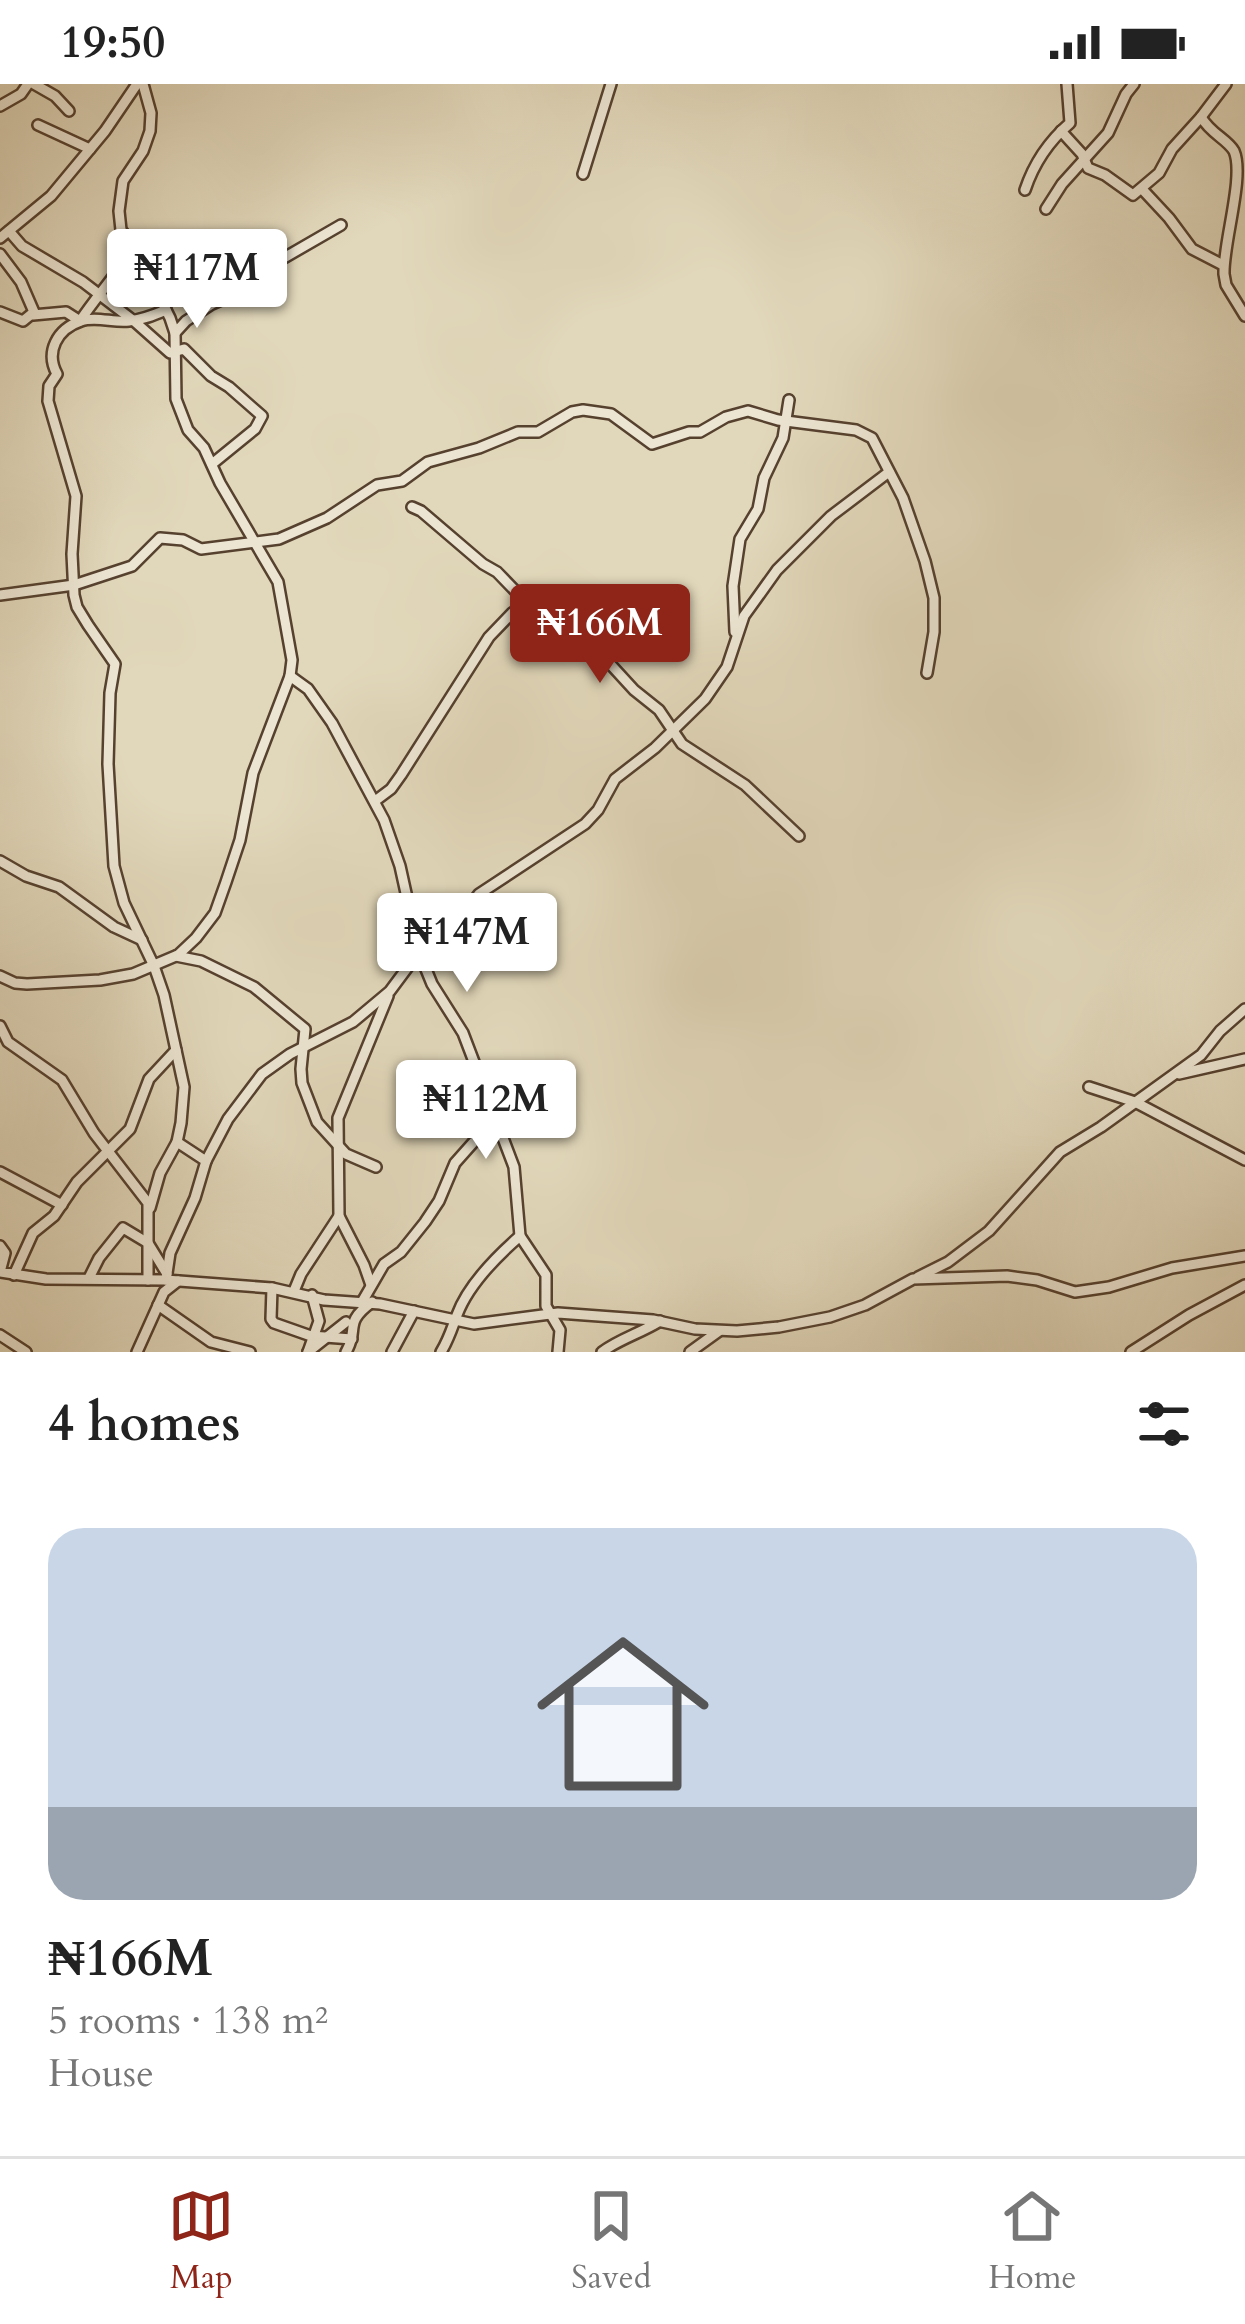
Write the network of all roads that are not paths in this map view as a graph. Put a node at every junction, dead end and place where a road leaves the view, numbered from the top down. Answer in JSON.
{"nodes":[{"id":1,"x":31,"y":84,"type":"edge"},
{"id":2,"x":140,"y":84,"type":"edge"},
{"id":3,"x":611,"y":84,"type":"edge"},
{"id":4,"x":1067,"y":84,"type":"edge"},
{"id":5,"x":1134,"y":84,"type":"edge"},
{"id":6,"x":1226,"y":84,"type":"edge"},
{"id":7,"x":0,"y":106,"type":"edge"},
{"id":8,"x":69,"y":111,"type":"dead end"},
{"id":9,"x":1201,"y":117,"type":"junction"},
{"id":10,"x":38,"y":124,"type":"dead end"},
{"id":11,"x":1060,"y":131,"type":"junction"},
{"id":12,"x":90,"y":149,"type":"junction"},
{"id":13,"x":1240,"y":155,"type":"edge"},
{"id":14,"x":1084,"y":159,"type":"junction"},
{"id":15,"x":583,"y":173,"type":"dead end"},
{"id":16,"x":1142,"y":189,"type":"junction"},
{"id":17,"x":1025,"y":190,"type":"dead end"},
{"id":18,"x":1046,"y":209,"type":"dead end"},
{"id":19,"x":341,"y":225,"type":"dead end"},
{"id":20,"x":4,"y":234,"type":"edge"},
{"id":21,"x":134,"y":247,"type":"junction"},
{"id":22,"x":0,"y":254,"type":"edge"},
{"id":23,"x":1223,"y":265,"type":"junction"},
{"id":24,"x":99,"y":294,"type":"junction"},
{"id":25,"x":166,"y":310,"type":"junction"},
{"id":26,"x":0,"y":312,"type":"edge"},
{"id":27,"x":33,"y":315,"type":"junction"},
{"id":28,"x":1245,"y":316,"type":"edge"},
{"id":29,"x":80,"y":321,"type":"junction"},
{"id":30,"x":134,"y":321,"type":"junction"},
{"id":31,"x":175,"y":333,"type":"junction"},
{"id":32,"x":176,"y":349,"type":"junction"},
{"id":33,"x":789,"y":400,"type":"dead end"},
{"id":34,"x":786,"y":420,"type":"junction"},
{"id":35,"x":212,"y":464,"type":"junction"},
{"id":36,"x":890,"y":472,"type":"junction"},
{"id":37,"x":412,"y":508,"type":"dead end"},
{"id":38,"x":256,"y":542,"type":"junction"},
{"id":39,"x":74,"y":585,"type":"junction"},
{"id":40,"x":0,"y":595,"type":"edge"},
{"id":41,"x":527,"y":603,"type":"junction"},
{"id":42,"x":736,"y":644,"type":"junction"},
{"id":43,"x":927,"y":674,"type":"dead end"},
{"id":44,"x":290,"y":676,"type":"junction"},
{"id":45,"x":672,"y":731,"type":"junction"},
{"id":46,"x":375,"y":801,"type":"junction"},
{"id":47,"x":799,"y":836,"type":"dead end"},
{"id":48,"x":0,"y":861,"type":"edge"},
{"id":49,"x":142,"y":940,"type":"junction"},
{"id":50,"x":419,"y":952,"type":"junction"},
{"id":51,"x":176,"y":956,"type":"junction"},
{"id":52,"x":154,"y":966,"type":"junction"},
{"id":53,"x":0,"y":976,"type":"edge"},
{"id":54,"x":390,"y":991,"type":"junction"},
{"id":55,"x":1245,"y":1009,"type":"edge"},
{"id":56,"x":0,"y":1026,"type":"edge"},
{"id":57,"x":305,"y":1046,"type":"junction"},
{"id":58,"x":177,"y":1049,"type":"junction"},
{"id":59,"x":1245,"y":1060,"type":"edge"},
{"id":60,"x":1168,"y":1077,"type":"junction"},
{"id":61,"x":1089,"y":1087,"type":"dead end"},
{"id":62,"x":1135,"y":1102,"type":"junction"},
{"id":63,"x":497,"y":1122,"type":"junction"},
{"id":64,"x":177,"y":1142,"type":"junction"},
{"id":65,"x":339,"y":1148,"type":"junction"},
{"id":66,"x":110,"y":1151,"type":"junction"},
{"id":67,"x":1245,"y":1160,"type":"edge"},
{"id":68,"x":206,"y":1161,"type":"junction"},
{"id":69,"x":376,"y":1167,"type":"dead end"},
{"id":70,"x":0,"y":1172,"type":"edge"},
{"id":71,"x":62,"y":1205,"type":"junction"},
{"id":72,"x":150,"y":1208,"type":"junction"},
{"id":73,"x":339,"y":1216,"type":"junction"},
{"id":74,"x":520,"y":1236,"type":"junction"},
{"id":75,"x":148,"y":1244,"type":"junction"},
{"id":76,"x":0,"y":1246,"type":"edge"},
{"id":77,"x":1245,"y":1256,"type":"edge"},
{"id":78,"x":14,"y":1274,"type":"junction"},
{"id":79,"x":170,"y":1278,"type":"junction"},
{"id":80,"x":88,"y":1279,"type":"junction"},
{"id":81,"x":913,"y":1279,"type":"junction"},
{"id":82,"x":148,"y":1280,"type":"junction"},
{"id":83,"x":1245,"y":1285,"type":"edge"},
{"id":84,"x":371,"y":1286,"type":"junction"},
{"id":85,"x":272,"y":1288,"type":"junction"},
{"id":86,"x":294,"y":1291,"type":"junction"},
{"id":87,"x":312,"y":1295,"type":"junction"},
{"id":88,"x":340,"y":1301,"type":"junction"},
{"id":89,"x":367,"y":1302,"type":"junction"},
{"id":90,"x":158,"y":1305,"type":"junction"},
{"id":91,"x":414,"y":1311,"type":"junction"},
{"id":92,"x":550,"y":1313,"type":"junction"},
{"id":93,"x":454,"y":1320,"type":"junction"},
{"id":94,"x":660,"y":1321,"type":"junction"},
{"id":95,"x":719,"y":1330,"type":"junction"},
{"id":96,"x":350,"y":1331,"type":"junction"},
{"id":97,"x":1,"y":1336,"type":"edge"},
{"id":98,"x":311,"y":1336,"type":"junction"},
{"id":99,"x":325,"y":1336,"type":"junction"},
{"id":100,"x":8,"y":1352,"type":"edge"},
{"id":101,"x":26,"y":1352,"type":"edge"},
{"id":102,"x":137,"y":1352,"type":"edge"},
{"id":103,"x":250,"y":1352,"type":"edge"},
{"id":104,"x":308,"y":1352,"type":"edge"},
{"id":105,"x":346,"y":1352,"type":"edge"},
{"id":106,"x":392,"y":1352,"type":"edge"},
{"id":107,"x":441,"y":1352,"type":"edge"},
{"id":108,"x":558,"y":1352,"type":"edge"},
{"id":109,"x":602,"y":1352,"type":"edge"},
{"id":110,"x":690,"y":1352,"type":"edge"},
{"id":111,"x":1131,"y":1352,"type":"edge"}],
"edges":[{"from":1,"to":7,"type":"street"},
{"from":1,"to":8,"type":"street"},
{"from":2,"to":12,"type":"street"},
{"from":2,"to":21,"type":"street"},
{"from":3,"to":15,"type":"street"},
{"from":4,"to":11,"type":"street"},
{"from":5,"to":14,"type":"street"},
{"from":6,"to":9,"type":"street"},
{"from":9,"to":13,"type":"street"},
{"from":9,"to":16,"type":"street"},
{"from":10,"to":12,"type":"street"},
{"from":11,"to":14,"type":"street"},
{"from":11,"to":17,"type":"street"},
{"from":12,"to":20,"type":"street"},
{"from":13,"to":23,"type":"street"},
{"from":14,"to":16,"type":"street"},
{"from":14,"to":18,"type":"street"},
{"from":16,"to":23,"type":"street"},
{"from":19,"to":31,"type":"street"},
{"from":20,"to":24,"type":"street"},
{"from":21,"to":24,"type":"street"},
{"from":21,"to":25,"type":"street"},
{"from":22,"to":27,"type":"street"},
{"from":23,"to":28,"type":"street"},
{"from":24,"to":29,"type":"street"},
{"from":24,"to":30,"type":"street"},
{"from":25,"to":30,"type":"street"},
{"from":25,"to":31,"type":"street"},
{"from":26,"to":27,"type":"street"},
{"from":27,"to":29,"type":"street"},
{"from":29,"to":30,"type":"street"},
{"from":29,"to":39,"type":"street"},
{"from":30,"to":32,"type":"street"},
{"from":31,"to":32,"type":"street"},
{"from":32,"to":35,"type":"street"},
{"from":32,"to":35,"type":"street"},
{"from":33,"to":34,"type":"street"},
{"from":34,"to":36,"type":"street"},
{"from":34,"to":38,"type":"street"},
{"from":34,"to":42,"type":"street"},
{"from":35,"to":38,"type":"street"},
{"from":36,"to":42,"type":"street"},
{"from":36,"to":43,"type":"street"},
{"from":37,"to":41,"type":"street"},
{"from":38,"to":39,"type":"street"},
{"from":38,"to":44,"type":"street"},
{"from":39,"to":40,"type":"street"},
{"from":39,"to":49,"type":"street"},
{"from":41,"to":45,"type":"street"},
{"from":41,"to":46,"type":"street"},
{"from":42,"to":45,"type":"street"},
{"from":44,"to":46,"type":"street"},
{"from":44,"to":51,"type":"street"},
{"from":45,"to":47,"type":"street"},
{"from":45,"to":50,"type":"street"},
{"from":46,"to":50,"type":"street"},
{"from":48,"to":49,"type":"street"},
{"from":49,"to":52,"type":"street"},
{"from":50,"to":54,"type":"street"},
{"from":50,"to":63,"type":"street"},
{"from":51,"to":52,"type":"street"},
{"from":51,"to":57,"type":"street"},
{"from":52,"to":53,"type":"street"},
{"from":52,"to":58,"type":"street"},
{"from":54,"to":57,"type":"street"},
{"from":54,"to":65,"type":"street"},
{"from":55,"to":60,"type":"street"},
{"from":56,"to":66,"type":"street"},
{"from":57,"to":65,"type":"street"},
{"from":57,"to":68,"type":"street"},
{"from":58,"to":64,"type":"street"},
{"from":58,"to":66,"type":"street"},
{"from":59,"to":60,"type":"street"},
{"from":60,"to":62,"type":"street"},
{"from":61,"to":62,"type":"street"},
{"from":62,"to":67,"type":"street"},
{"from":62,"to":81,"type":"street"},
{"from":63,"to":74,"type":"street"},
{"from":63,"to":84,"type":"street"},
{"from":64,"to":68,"type":"street"},
{"from":64,"to":72,"type":"street"},
{"from":65,"to":69,"type":"street"},
{"from":65,"to":73,"type":"street"},
{"from":66,"to":71,"type":"street"},
{"from":66,"to":72,"type":"street"},
{"from":68,"to":79,"type":"street"},
{"from":70,"to":71,"type":"street"},
{"from":71,"to":78,"type":"street"},
{"from":72,"to":75,"type":"street"},
{"from":73,"to":84,"type":"street"},
{"from":73,"to":86,"type":"street"},
{"from":74,"to":92,"type":"street"},
{"from":74,"to":93,"type":"street"},
{"from":75,"to":79,"type":"street"},
{"from":75,"to":80,"type":"street"},
{"from":75,"to":82,"type":"street"},
{"from":76,"to":78,"type":"street"},
{"from":77,"to":81,"type":"street"},
{"from":78,"to":80,"type":"street"},
{"from":79,"to":82,"type":"street"},
{"from":79,"to":85,"type":"street"},
{"from":79,"to":90,"type":"street"},
{"from":80,"to":82,"type":"street"},
{"from":81,"to":95,"type":"street"},
{"from":83,"to":111,"type":"street"},
{"from":84,"to":89,"type":"street"},
{"from":85,"to":86,"type":"street"},
{"from":85,"to":98,"type":"street"},
{"from":86,"to":87,"type":"street"},
{"from":87,"to":88,"type":"street"},
{"from":87,"to":98,"type":"street"},
{"from":88,"to":89,"type":"street"},
{"from":88,"to":96,"type":"street"},
{"from":89,"to":91,"type":"street"},
{"from":89,"to":96,"type":"street"},
{"from":90,"to":102,"type":"street"},
{"from":90,"to":103,"type":"street"},
{"from":91,"to":93,"type":"street"},
{"from":91,"to":106,"type":"street"},
{"from":92,"to":93,"type":"street"},
{"from":92,"to":94,"type":"street"},
{"from":92,"to":108,"type":"street"},
{"from":93,"to":107,"type":"street"},
{"from":94,"to":95,"type":"street"},
{"from":94,"to":109,"type":"street"},
{"from":95,"to":110,"type":"street"},
{"from":96,"to":99,"type":"street"},
{"from":96,"to":99,"type":"street"},
{"from":96,"to":105,"type":"street"},
{"from":97,"to":100,"type":"street"},
{"from":97,"to":101,"type":"street"},
{"from":98,"to":99,"type":"street"},
{"from":98,"to":104,"type":"street"},
{"from":99,"to":104,"type":"street"}]}
